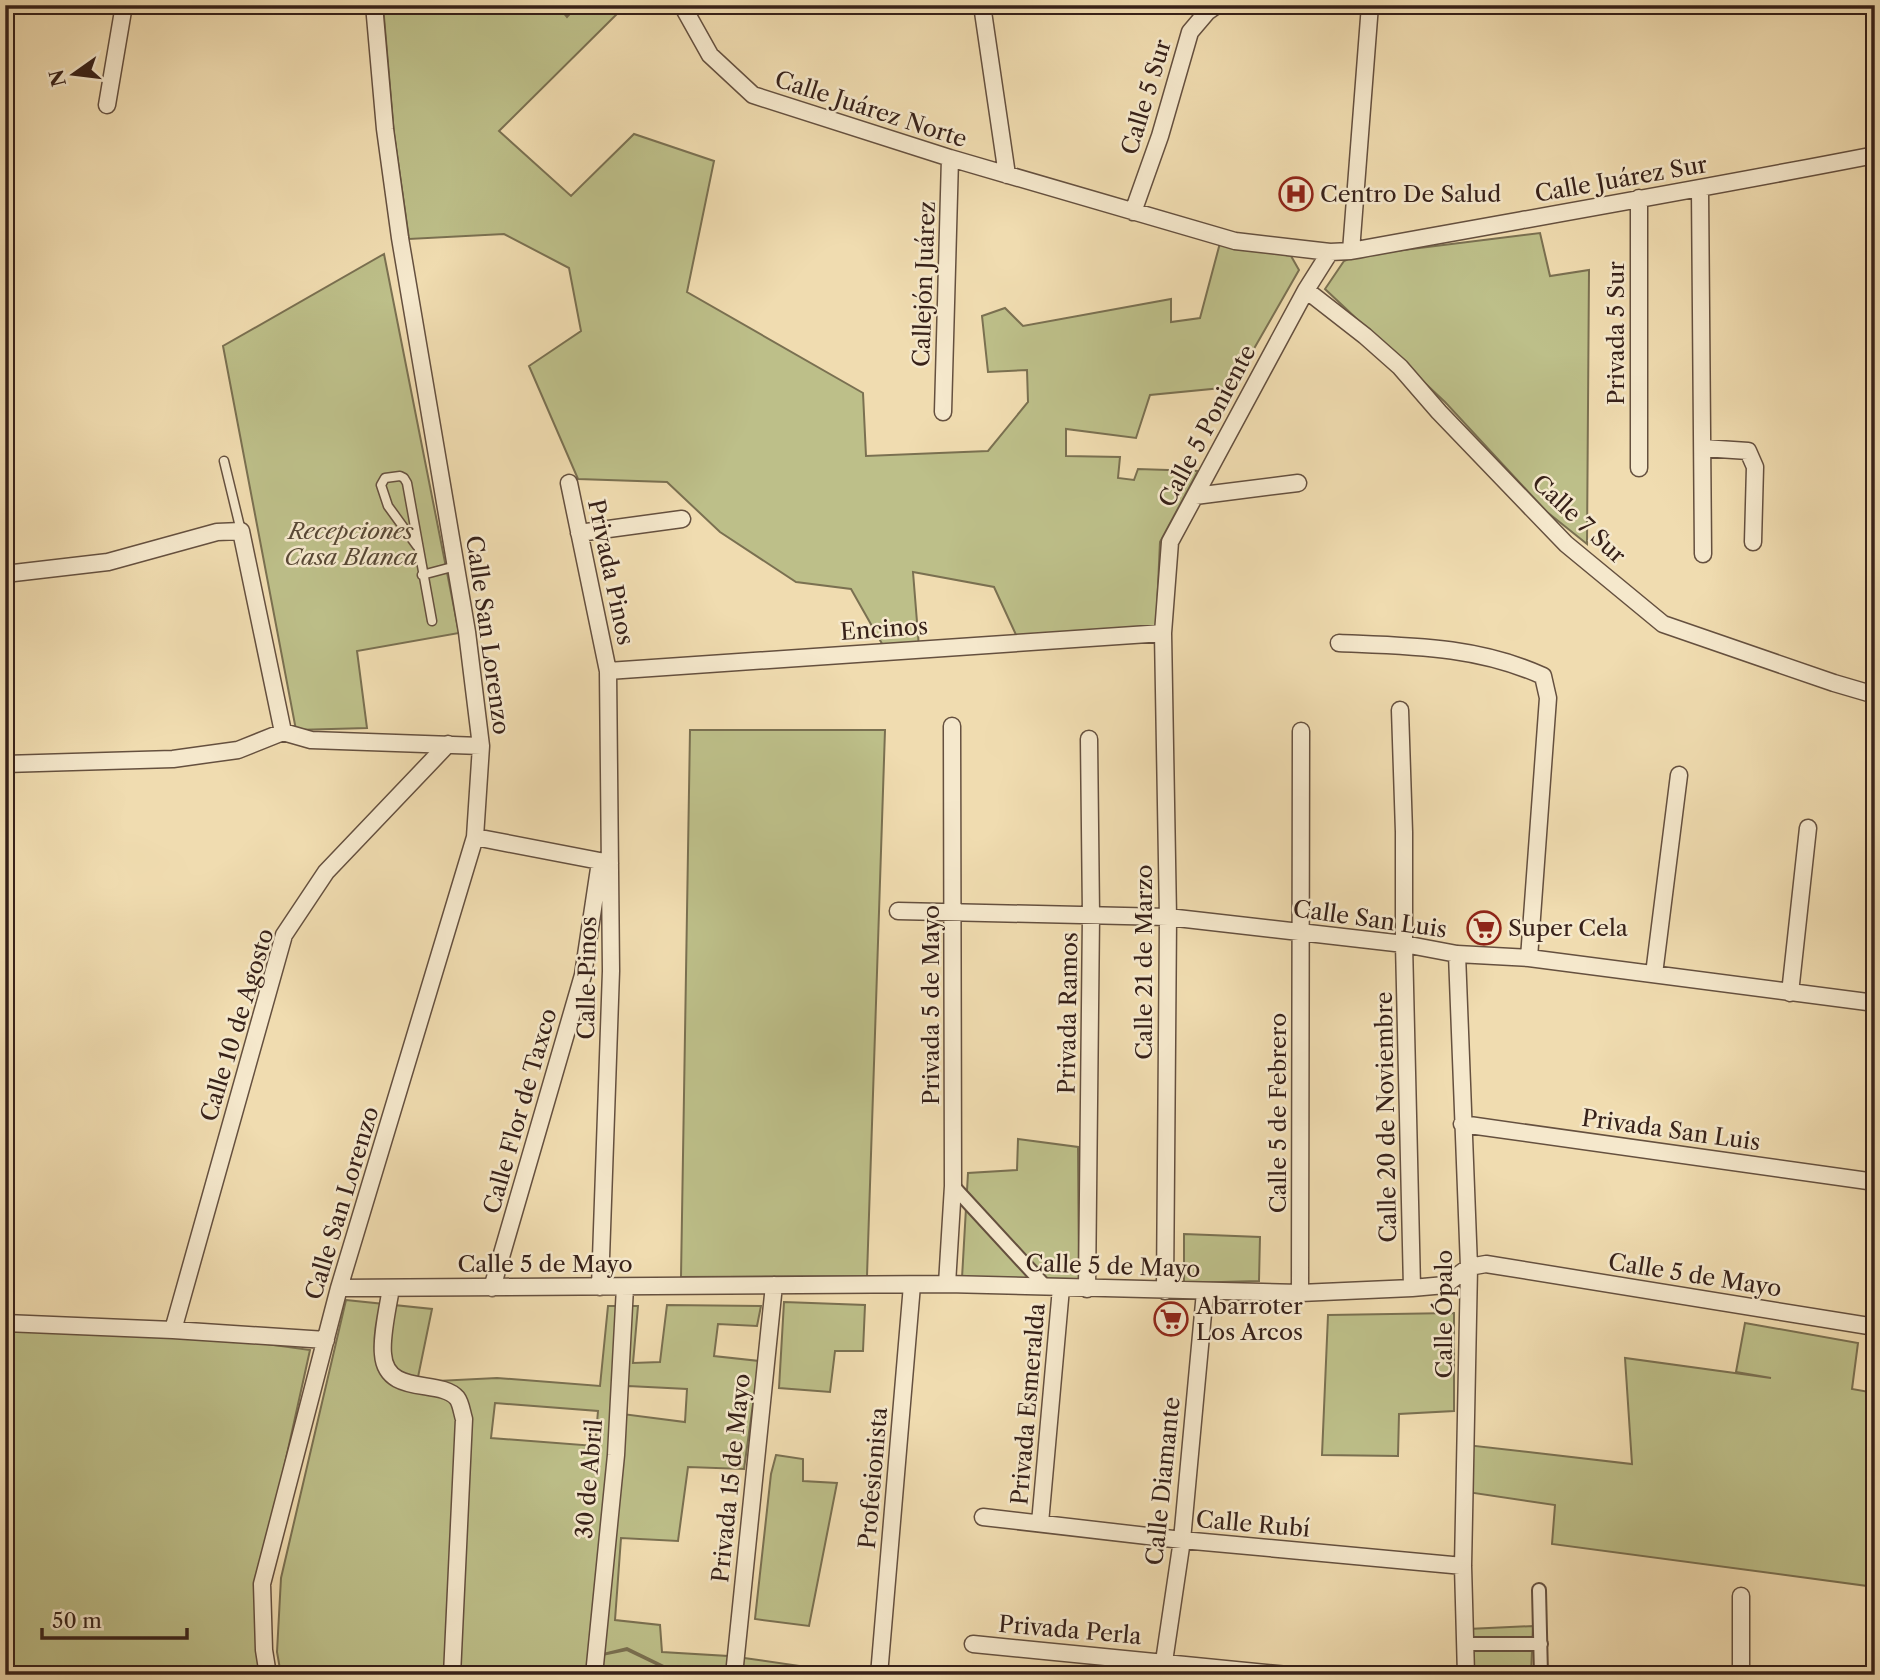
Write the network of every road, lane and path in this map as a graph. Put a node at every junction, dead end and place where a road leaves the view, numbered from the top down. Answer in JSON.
{"nodes":[{"id":1,"x":124,"y":5,"type":"edge"},
{"id":2,"x":374,"y":5,"type":"edge"},
{"id":3,"x":682,"y":5,"type":"edge"},
{"id":4,"x":982,"y":5,"type":"edge"},
{"id":5,"x":1217,"y":5,"type":"edge"},
{"id":6,"x":1370,"y":5,"type":"edge"},
{"id":7,"x":107,"y":105,"type":"dead end"},
{"id":8,"x":1875,"y":155,"type":"edge"},
{"id":9,"x":950,"y":158,"type":"junction"},
{"id":10,"x":1007,"y":175,"type":"junction"},
{"id":11,"x":1700,"y":189,"type":"junction"},
{"id":12,"x":1639,"y":198,"type":"junction"},
{"id":13,"x":1133,"y":212,"type":"junction"},
{"id":14,"x":1351,"y":251,"type":"junction"},
{"id":15,"x":1331,"y":252,"type":"junction"},
{"id":16,"x":1306,"y":290,"type":"junction"},
{"id":17,"x":943,"y":412,"type":"dead end"},
{"id":18,"x":1703,"y":448,"type":"junction"},
{"id":19,"x":224,"y":461,"type":"dead end"},
{"id":20,"x":1639,"y":468,"type":"dead end"},
{"id":21,"x":569,"y":483,"type":"dead end"},
{"id":22,"x":1298,"y":483,"type":"dead end"},
{"id":23,"x":1195,"y":496,"type":"junction"},
{"id":24,"x":682,"y":519,"type":"dead end"},
{"id":25,"x":241,"y":531,"type":"junction"},
{"id":26,"x":579,"y":533,"type":"junction"},
{"id":27,"x":1753,"y":542,"type":"dead end"},
{"id":28,"x":417,"y":546,"type":"junction"},
{"id":29,"x":1703,"y":554,"type":"dead end"},
{"id":30,"x":456,"y":566,"type":"junction"},
{"id":31,"x":5,"y":574,"type":"edge"},
{"id":32,"x":422,"y":575,"type":"junction"},
{"id":33,"x":432,"y":621,"type":"dead end"},
{"id":34,"x":1163,"y":633,"type":"junction"},
{"id":35,"x":1339,"y":643,"type":"dead end"},
{"id":36,"x":608,"y":671,"type":"junction"},
{"id":37,"x":1875,"y":695,"type":"edge"},
{"id":38,"x":1400,"y":710,"type":"dead end"},
{"id":39,"x":952,"y":726,"type":"dead end"},
{"id":40,"x":1301,"y":731,"type":"dead end"},
{"id":41,"x":283,"y":732,"type":"junction"},
{"id":42,"x":1089,"y":739,"type":"dead end"},
{"id":43,"x":448,"y":744,"type":"junction"},
{"id":44,"x":481,"y":746,"type":"junction"},
{"id":45,"x":5,"y":764,"type":"edge"},
{"id":46,"x":1679,"y":775,"type":"dead end"},
{"id":47,"x":1808,"y":828,"type":"dead end"},
{"id":48,"x":475,"y":837,"type":"junction"},
{"id":49,"x":605,"y":863,"type":"junction"},
{"id":50,"x":898,"y":911,"type":"dead end"},
{"id":51,"x":954,"y":914,"type":"junction"},
{"id":52,"x":1091,"y":915,"type":"junction"},
{"id":53,"x":1168,"y":917,"type":"junction"},
{"id":54,"x":1301,"y":932,"type":"junction"},
{"id":55,"x":1404,"y":944,"type":"junction"},
{"id":56,"x":1457,"y":954,"type":"junction"},
{"id":57,"x":1529,"y":958,"type":"junction"},
{"id":58,"x":1654,"y":974,"type":"junction"},
{"id":59,"x":1790,"y":993,"type":"junction"},
{"id":60,"x":1875,"y":1003,"type":"edge"},
{"id":61,"x":1462,"y":1124,"type":"junction"},
{"id":62,"x":1875,"y":1182,"type":"edge"},
{"id":63,"x":953,"y":1186,"type":"junction"},
{"id":64,"x":1469,"y":1267,"type":"junction"},
{"id":65,"x":947,"y":1284,"type":"junction"},
{"id":66,"x":912,"y":1285,"type":"junction"},
{"id":67,"x":774,"y":1286,"type":"junction"},
{"id":68,"x":492,"y":1287,"type":"junction"},
{"id":69,"x":600,"y":1287,"type":"junction"},
{"id":70,"x":625,"y":1287,"type":"junction"},
{"id":71,"x":339,"y":1288,"type":"junction"},
{"id":72,"x":391,"y":1288,"type":"junction"},
{"id":73,"x":1053,"y":1288,"type":"junction"},
{"id":74,"x":1412,"y":1288,"type":"junction"},
{"id":75,"x":1087,"y":1289,"type":"junction"},
{"id":76,"x":1165,"y":1291,"type":"junction"},
{"id":77,"x":1205,"y":1292,"type":"junction"},
{"id":78,"x":1300,"y":1293,"type":"junction"},
{"id":79,"x":5,"y":1323,"type":"edge"},
{"id":80,"x":1875,"y":1327,"type":"edge"},
{"id":81,"x":173,"y":1330,"type":"junction"},
{"id":82,"x":326,"y":1340,"type":"junction"},
{"id":83,"x":983,"y":1517,"type":"dead end"},
{"id":84,"x":1040,"y":1523,"type":"junction"},
{"id":85,"x":1182,"y":1540,"type":"junction"},
{"id":86,"x":1463,"y":1566,"type":"junction"},
{"id":87,"x":1539,"y":1590,"type":"dead end"},
{"id":88,"x":1741,"y":1597,"type":"dead end"},
{"id":89,"x":973,"y":1644,"type":"dead end"},
{"id":90,"x":1466,"y":1644,"type":"junction"},
{"id":91,"x":1541,"y":1644,"type":"junction"},
{"id":92,"x":1162,"y":1668,"type":"edge"},
{"id":93,"x":268,"y":1675,"type":"edge"},
{"id":94,"x":452,"y":1675,"type":"edge"},
{"id":95,"x":594,"y":1675,"type":"edge"},
{"id":96,"x":734,"y":1675,"type":"edge"},
{"id":97,"x":879,"y":1675,"type":"edge"},
{"id":98,"x":1288,"y":1675,"type":"edge"},
{"id":99,"x":1466,"y":1675,"type":"edge"},
{"id":100,"x":1541,"y":1675,"type":"edge"},
{"id":101,"x":1741,"y":1675,"type":"edge"}],
"edges":[{"from":1,"to":7,"type":"street"},
{"from":2,"to":30,"type":"street","name":"Calle San Lorenzo"},
{"from":3,"to":9,"type":"street","name":"Calle Juárez Norte"},
{"from":4,"to":10,"type":"street"},
{"from":5,"to":13,"type":"street","name":"Calle 5 Sur"},
{"from":6,"to":14,"type":"street"},
{"from":8,"to":11,"type":"street","name":"Calle Juárez Sur"},
{"from":9,"to":10,"type":"street","name":"Calle Juárez Norte"},
{"from":9,"to":17,"type":"street","name":"Callejón Juárez"},
{"from":10,"to":13,"type":"street","name":"Calle Juárez Sur"},
{"from":11,"to":12,"type":"street","name":"Calle Juárez Sur"},
{"from":11,"to":18,"type":"street"},
{"from":12,"to":14,"type":"street","name":"Calle Juárez Sur"},
{"from":12,"to":20,"type":"street","name":"Privada 5 Sur"},
{"from":13,"to":15,"type":"street","name":"Calle Juárez Sur"},
{"from":14,"to":15,"type":"street","name":"Calle Juárez Sur"},
{"from":15,"to":16,"type":"street","name":"Calle 5 Poniente"},
{"from":16,"to":23,"type":"street","name":"Calle 5 Poniente"},
{"from":16,"to":37,"type":"street","name":"Calle 7 Sur"},
{"from":18,"to":27,"type":"street"},
{"from":18,"to":29,"type":"street"},
{"from":19,"to":25,"type":"lane"},
{"from":21,"to":26,"type":"street","name":"Privada Pinos"},
{"from":22,"to":23,"type":"street"},
{"from":23,"to":34,"type":"street","name":"Calle 5 Poniente"},
{"from":24,"to":26,"type":"street"},
{"from":25,"to":31,"type":"street"},
{"from":25,"to":41,"type":"street"},
{"from":26,"to":36,"type":"street","name":"Privada Pinos"},
{"from":28,"to":28,"type":"lane"},
{"from":28,"to":32,"type":"lane"},
{"from":30,"to":32,"type":"lane"},
{"from":30,"to":44,"type":"street","name":"Calle San Lorenzo"},
{"from":32,"to":33,"type":"lane"},
{"from":34,"to":36,"type":"street","name":"Encinos"},
{"from":34,"to":53,"type":"street","name":"Calle 21 de Marzo"},
{"from":35,"to":57,"type":"street"},
{"from":36,"to":49,"type":"street","name":"Calle Pinos"},
{"from":38,"to":55,"type":"street","name":"Calle 20 de Noviembre"},
{"from":39,"to":51,"type":"street","name":"Privada 5 de Mayo"},
{"from":40,"to":54,"type":"street","name":"Calle 5 de Febrero"},
{"from":41,"to":43,"type":"street"},
{"from":41,"to":45,"type":"street"},
{"from":42,"to":52,"type":"street","name":"Privada Ramos"},
{"from":43,"to":44,"type":"street"},
{"from":43,"to":81,"type":"street","name":"Calle 10 de Agosto"},
{"from":44,"to":48,"type":"street","name":"Calle San Lorenzo"},
{"from":46,"to":58,"type":"street"},
{"from":47,"to":59,"type":"street"},
{"from":48,"to":49,"type":"street"},
{"from":48,"to":71,"type":"street","name":"Calle San Lorenzo"},
{"from":49,"to":68,"type":"street","name":"Calle Flor de Taxco"},
{"from":49,"to":69,"type":"street","name":"Calle Pinos"},
{"from":50,"to":51,"type":"street","name":"Calle San Luis"},
{"from":51,"to":52,"type":"street","name":"Calle San Luis"},
{"from":51,"to":63,"type":"street","name":"Privada 5 de Mayo"},
{"from":52,"to":53,"type":"street","name":"Calle San Luis"},
{"from":52,"to":75,"type":"street","name":"Privada Ramos"},
{"from":53,"to":54,"type":"street","name":"Calle San Luis"},
{"from":53,"to":76,"type":"street","name":"Calle 21 de Marzo"},
{"from":54,"to":55,"type":"street","name":"Calle San Luis"},
{"from":54,"to":78,"type":"street","name":"Calle 5 de Febrero"},
{"from":55,"to":56,"type":"street","name":"Calle San Luis"},
{"from":55,"to":74,"type":"street","name":"Calle 20 de Noviembre"},
{"from":56,"to":57,"type":"street","name":"Calle San Luis"},
{"from":56,"to":61,"type":"street","name":"Calle Ópalo"},
{"from":57,"to":58,"type":"street","name":"Calle San Luis"},
{"from":58,"to":59,"type":"street","name":"Calle San Luis"},
{"from":59,"to":60,"type":"street","name":"Calle San Luis"},
{"from":61,"to":62,"type":"street","name":"Privada San Luis"},
{"from":61,"to":64,"type":"street","name":"Calle Ópalo"},
{"from":63,"to":65,"type":"street","name":"Privada 5 de Mayo"},
{"from":63,"to":73,"type":"street"},
{"from":64,"to":74,"type":"street","name":"Calle 5 de Mayo"},
{"from":64,"to":80,"type":"street","name":"Calle 5 de Mayo"},
{"from":64,"to":86,"type":"street","name":"Calle Ópalo"},
{"from":65,"to":66,"type":"street","name":"Calle 5 de Mayo"},
{"from":65,"to":73,"type":"street","name":"Calle 5 de Mayo"},
{"from":66,"to":67,"type":"street","name":"Calle 5 de Mayo"},
{"from":66,"to":97,"type":"street","name":"Profesionista"},
{"from":67,"to":70,"type":"street","name":"Calle 5 de Mayo"},
{"from":67,"to":96,"type":"street","name":"Privada 15 de Mayo"},
{"from":68,"to":69,"type":"street","name":"Calle 5 de Mayo"},
{"from":68,"to":72,"type":"street","name":"Calle 5 de Mayo"},
{"from":69,"to":70,"type":"street","name":"Calle 5 de Mayo"},
{"from":70,"to":95,"type":"street","name":"30 de Abril"},
{"from":71,"to":72,"type":"street","name":"Calle 5 de Mayo"},
{"from":71,"to":82,"type":"street","name":"Calle San Lorenzo"},
{"from":72,"to":94,"type":"street"},
{"from":73,"to":75,"type":"street","name":"Calle 5 de Mayo"},
{"from":73,"to":84,"type":"street","name":"Privada Esmeralda"},
{"from":74,"to":78,"type":"street","name":"Calle 5 de Mayo"},
{"from":75,"to":76,"type":"street","name":"Calle 5 de Mayo"},
{"from":76,"to":77,"type":"street","name":"Calle 5 de Mayo"},
{"from":77,"to":78,"type":"street","name":"Calle 5 de Mayo"},
{"from":77,"to":85,"type":"street","name":"Calle Diamante"},
{"from":79,"to":81,"type":"street"},
{"from":81,"to":82,"type":"street"},
{"from":82,"to":93,"type":"street","name":"Calle San Lorenzo"},
{"from":83,"to":84,"type":"street","name":"Calle Rubí"},
{"from":84,"to":85,"type":"street","name":"Calle Rubí"},
{"from":85,"to":86,"type":"street","name":"Calle Rubí"},
{"from":85,"to":92,"type":"street","name":"Calle Diamante"},
{"from":86,"to":90,"type":"street","name":"Calle Ópalo"},
{"from":87,"to":91,"type":"street"},
{"from":88,"to":101,"type":"street"},
{"from":89,"to":92,"type":"street","name":"Privada Perla"},
{"from":90,"to":91,"type":"street"},
{"from":90,"to":99,"type":"street","name":"Calle Ópalo"},
{"from":91,"to":100,"type":"street"},
{"from":92,"to":98,"type":"street","name":"Privada Perla"}]}
